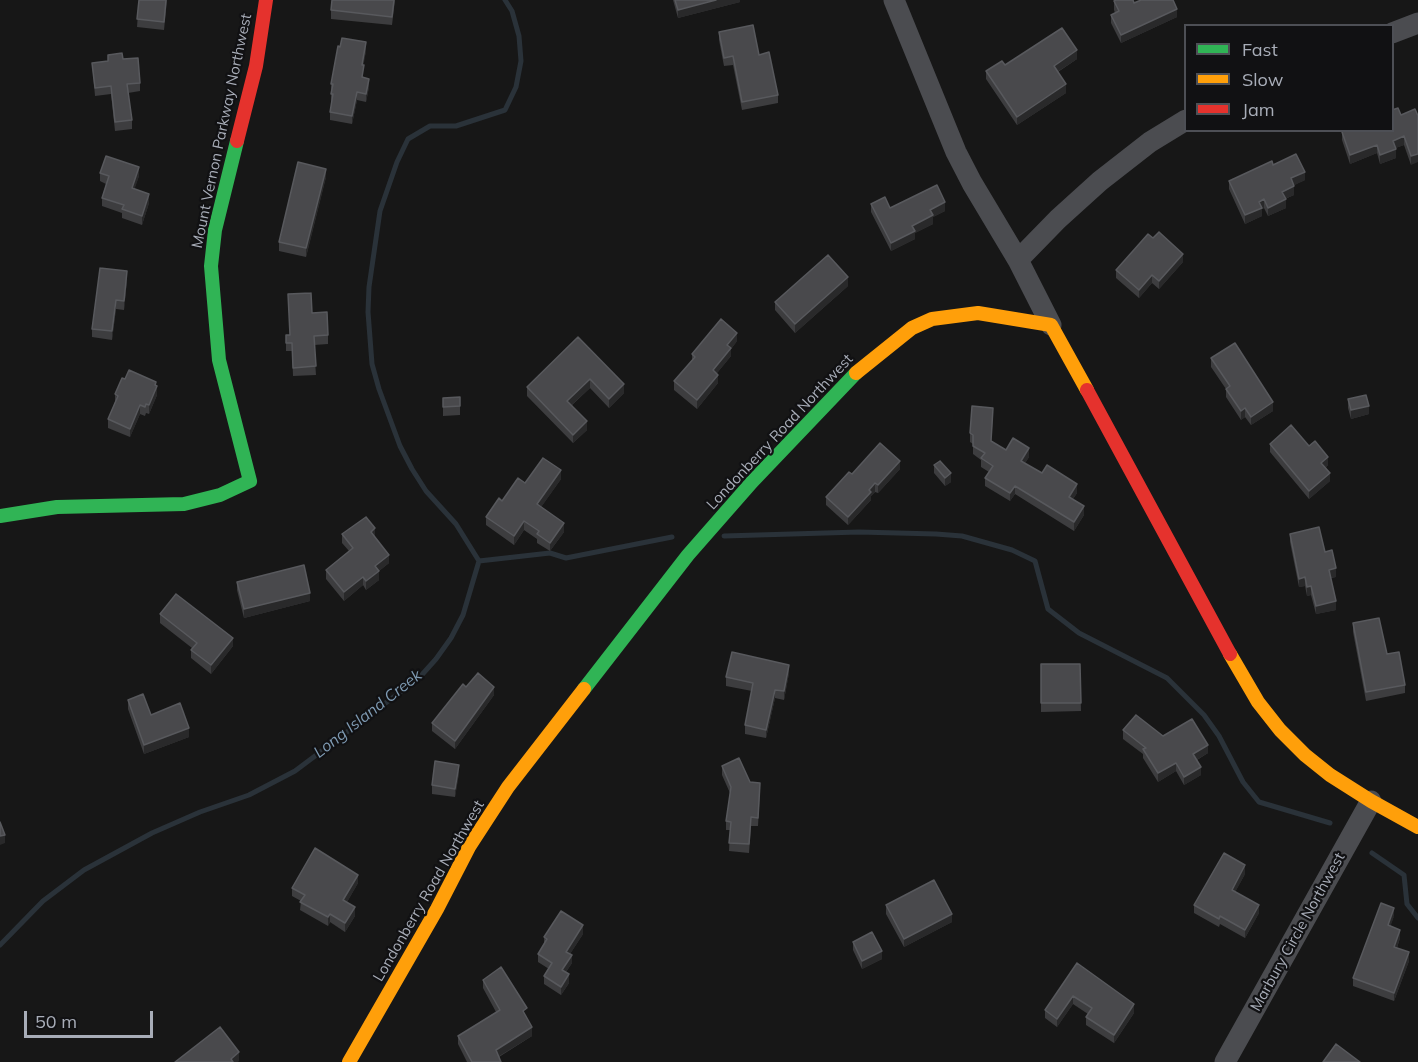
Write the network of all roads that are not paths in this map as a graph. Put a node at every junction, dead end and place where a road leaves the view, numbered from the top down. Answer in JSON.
{"nodes":[{"id":1,"x":266,"y":0,"type":"edge"},
{"id":2,"x":894,"y":0,"type":"edge"},
{"id":3,"x":1418,"y":23,"type":"edge"},
{"id":4,"x":1394,"y":32,"type":"edge"},
{"id":5,"x":1184,"y":121,"type":"edge"},
{"id":6,"x":1018,"y":260,"type":"junction"},
{"id":7,"x":1051,"y":325,"type":"junction"},
{"id":8,"x":0,"y":516,"type":"edge"},
{"id":9,"x":1371,"y":801,"type":"junction"},
{"id":10,"x":1418,"y":827,"type":"edge"},
{"id":11,"x":349,"y":1062,"type":"edge"},
{"id":12,"x":1225,"y":1062,"type":"edge"}],
"edges":[{"from":1,"to":8,"type":"street","name":"Mount Vernon Parkway Northwest"},
{"from":2,"to":6,"type":"street"},
{"from":3,"to":4,"type":"street"},
{"from":5,"to":6,"type":"street"},
{"from":6,"to":7,"type":"street"},
{"from":7,"to":9,"type":"street"},
{"from":7,"to":11,"type":"street","name":"Londonberry Road Northwest"},
{"from":9,"to":10,"type":"street"},
{"from":9,"to":12,"type":"street","name":"Marbury Circle Northwest"}]}
